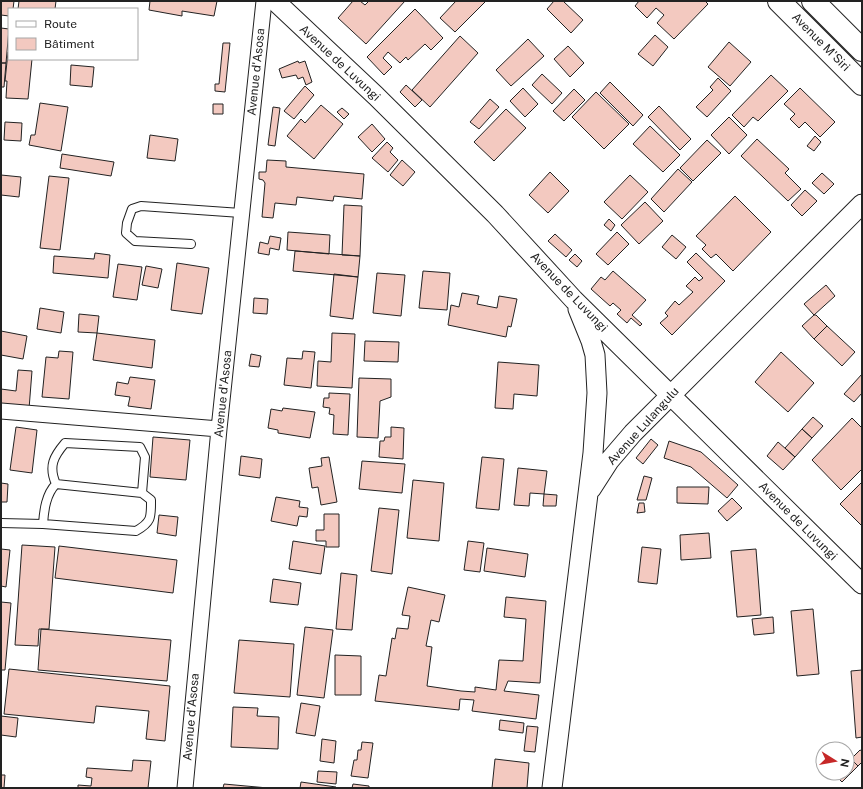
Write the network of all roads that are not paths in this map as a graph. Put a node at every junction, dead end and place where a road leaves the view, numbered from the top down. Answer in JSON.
{"nodes":[{"id":1,"x":264,"y":1,"type":"edge"},
{"id":2,"x":275,"y":1,"type":"edge"},
{"id":3,"x":779,"y":1,"type":"edge"},
{"id":4,"x":813,"y":1,"type":"edge"},
{"id":5,"x":862,"y":50,"type":"edge"},
{"id":6,"x":862,"y":84,"type":"edge"},
{"id":7,"x":862,"y":204,"type":"edge"},
{"id":8,"x":241,"y":213,"type":"junction"},
{"id":9,"x":192,"y":244,"type":"dead end"},
{"id":10,"x":574,"y":300,"type":"junction"},
{"id":11,"x":670,"y":395,"type":"junction"},
{"id":12,"x":1,"y":411,"type":"edge"},
{"id":13,"x":219,"y":429,"type":"junction"},
{"id":14,"x":56,"y":484,"type":"junction"},
{"id":15,"x":142,"y":493,"type":"junction"},
{"id":16,"x":588,"y":494,"type":"junction"},
{"id":17,"x":1,"y":523,"type":"edge"},
{"id":18,"x":43,"y":524,"type":"junction"},
{"id":19,"x":862,"y":584,"type":"edge"},
{"id":20,"x":555,"y":785,"type":"edge"},
{"id":21,"x":185,"y":788,"type":"edge"}],
"edges":[{"from":1,"to":8,"type":"street","name":"Avenue d'Asosa"},
{"from":2,"to":10,"type":"street","name":"Avenue de Luvungi"},
{"from":3,"to":6,"type":"highway","name":"Avenue M'Siri"},
{"from":4,"to":5,"type":"highway","name":"Avenue M'Siri"},
{"from":7,"to":11,"type":"street","name":"Avenue Lulangulu"},
{"from":8,"to":9,"type":"lane"},
{"from":8,"to":13,"type":"street","name":"Avenue d'Asosa"},
{"from":10,"to":11,"type":"street","name":"Avenue de Luvungi"},
{"from":10,"to":16,"type":"street"},
{"from":11,"to":16,"type":"street","name":"Avenue Lulangulu"},
{"from":11,"to":19,"type":"street","name":"Avenue de Luvungi"},
{"from":12,"to":13,"type":"street"},
{"from":13,"to":21,"type":"street","name":"Avenue d'Asosa"},
{"from":14,"to":15,"type":"lane"},
{"from":14,"to":15,"type":"lane"},
{"from":14,"to":18,"type":"lane"},
{"from":15,"to":18,"type":"lane"},
{"from":16,"to":20,"type":"street","name":"Avenue Lulangulu"},
{"from":17,"to":18,"type":"lane"}]}
